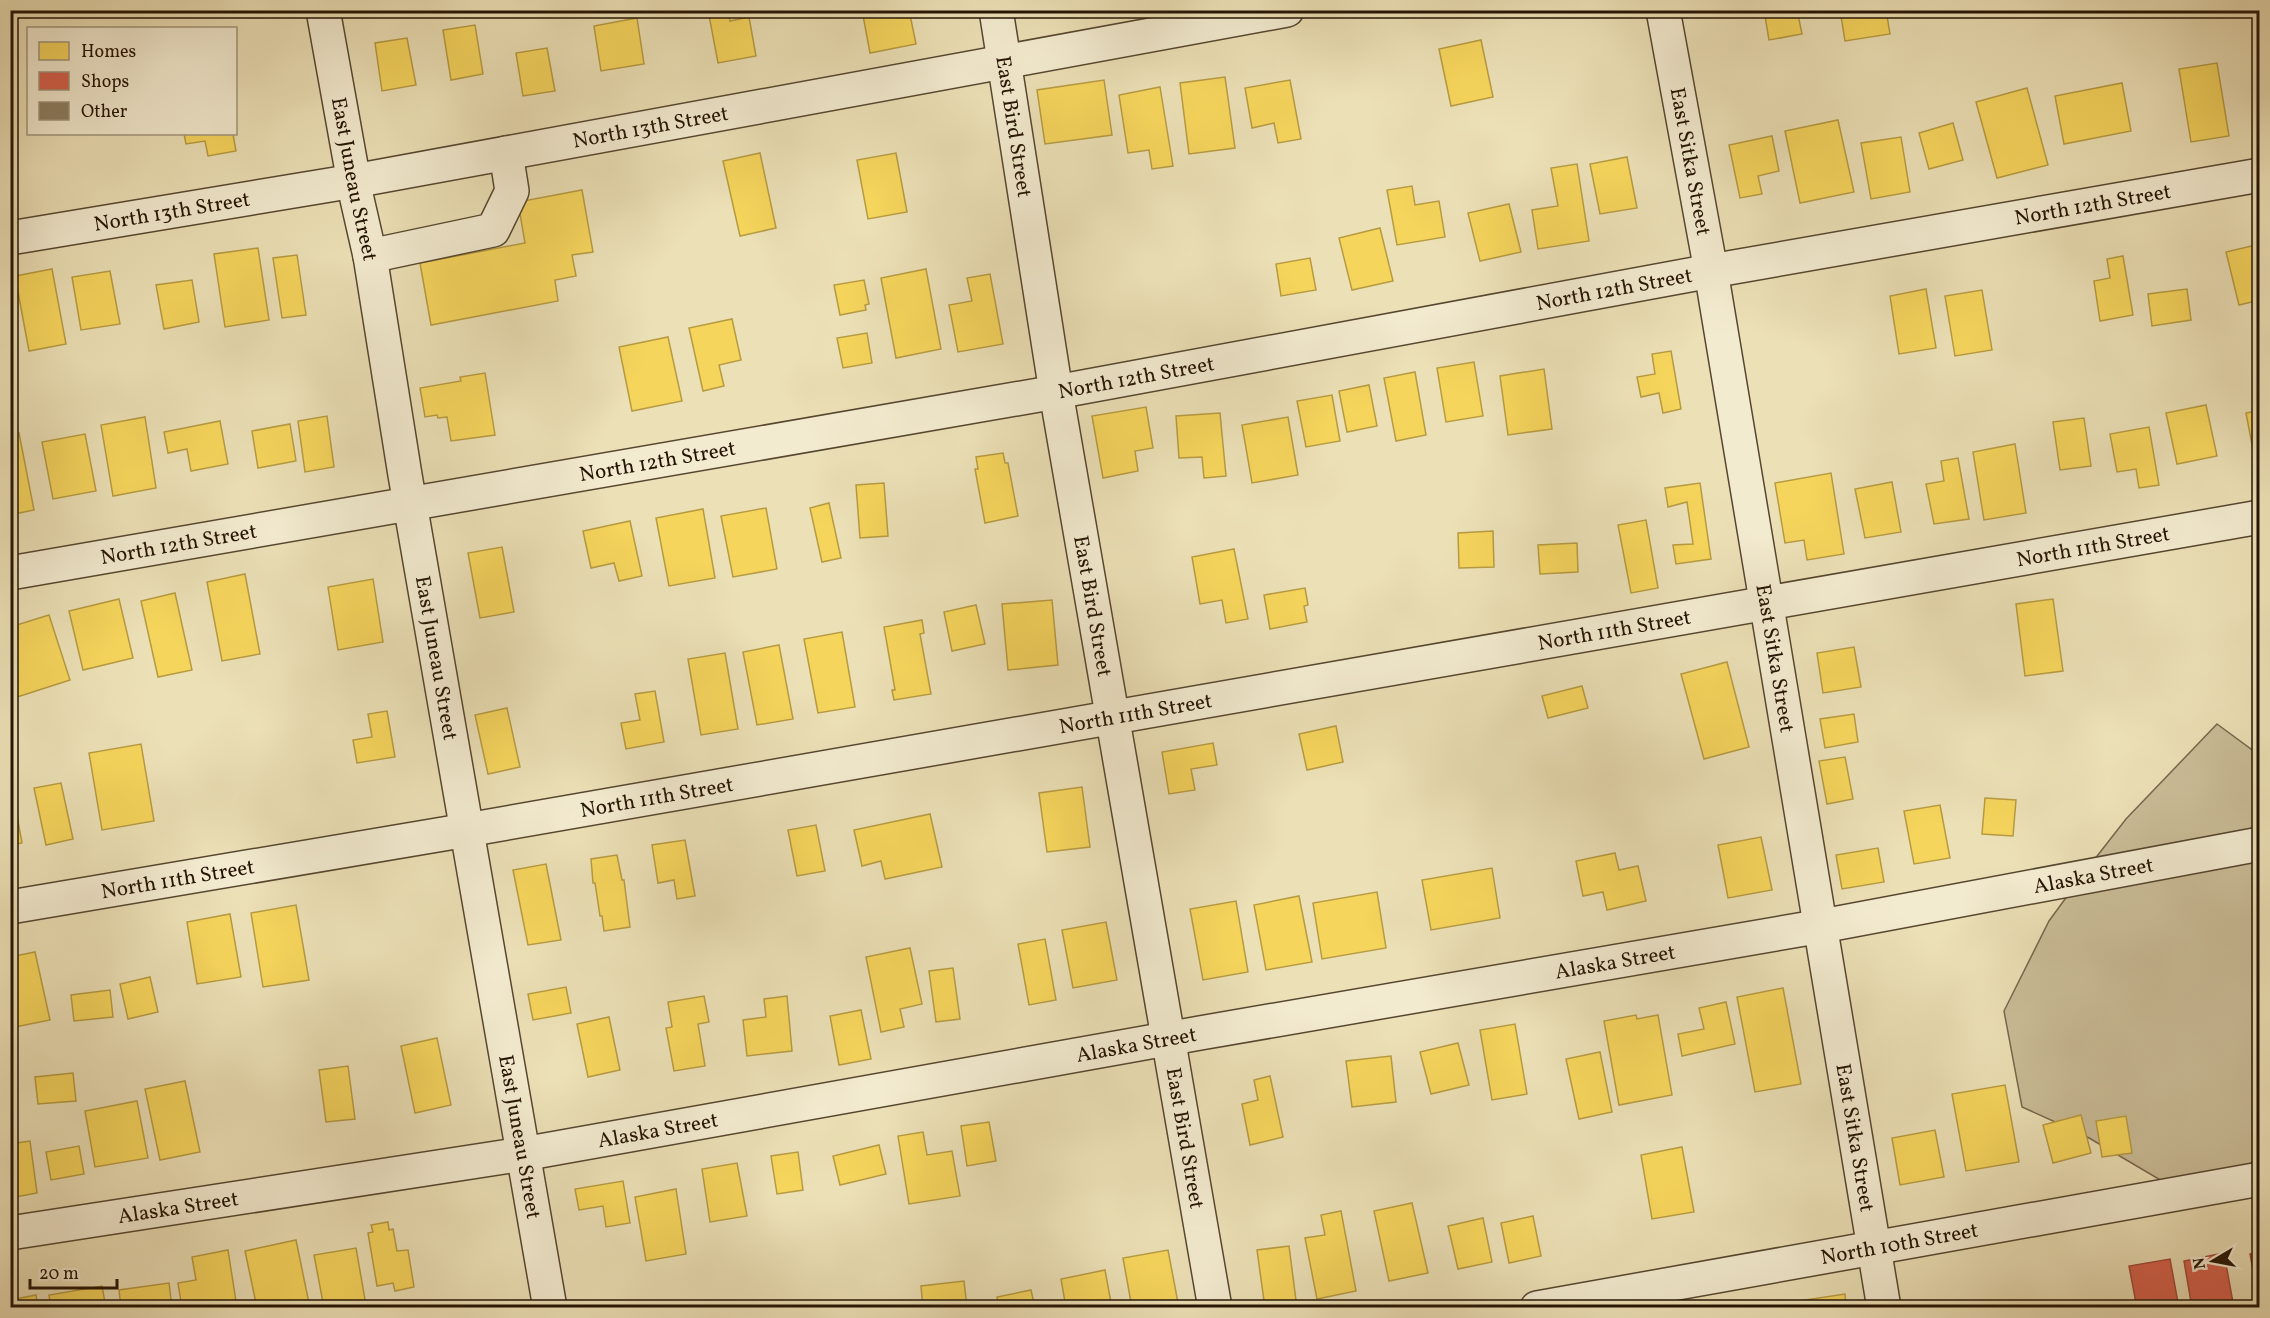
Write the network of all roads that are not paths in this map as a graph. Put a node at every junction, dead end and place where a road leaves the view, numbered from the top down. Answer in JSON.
{"nodes":[{"id":1,"x":323,"y":10,"type":"edge"},
{"id":2,"x":996,"y":10,"type":"edge"},
{"id":3,"x":1287,"y":10,"type":"edge"},
{"id":4,"x":1663,"y":10,"type":"edge"},
{"id":5,"x":1005,"y":62,"type":"junction"},
{"id":6,"x":506,"y":153,"type":"junction"},
{"id":7,"x":2259,"y":175,"type":"edge"},
{"id":8,"x":354,"y":181,"type":"junction"},
{"id":9,"x":10,"y":238,"type":"edge"},
{"id":10,"x":370,"y":256,"type":"junction"},
{"id":11,"x":1711,"y":271,"type":"junction"},
{"id":12,"x":1056,"y":392,"type":"junction"},
{"id":13,"x":412,"y":504,"type":"junction"},
{"id":14,"x":2259,"y":516,"type":"edge"},
{"id":15,"x":10,"y":573,"type":"edge"},
{"id":16,"x":1765,"y":602,"type":"junction"},
{"id":17,"x":1114,"y":717,"type":"junction"},
{"id":18,"x":467,"y":831,"type":"junction"},
{"id":19,"x":2259,"y":844,"type":"edge"},
{"id":20,"x":10,"y":908,"type":"edge"},
{"id":21,"x":1822,"y":926,"type":"junction"},
{"id":22,"x":1169,"y":1038,"type":"junction"},
{"id":23,"x":523,"y":1154,"type":"junction"},
{"id":24,"x":2259,"y":1179,"type":"edge"},
{"id":25,"x":10,"y":1233,"type":"edge"},
{"id":26,"x":1873,"y":1247,"type":"junction"},
{"id":27,"x":550,"y":1308,"type":"edge"},
{"id":28,"x":1215,"y":1308,"type":"edge"},
{"id":29,"x":1537,"y":1308,"type":"edge"},
{"id":30,"x":1884,"y":1308,"type":"edge"}],
"edges":[{"from":1,"to":8,"type":"street","name":"East Juneau Street"},
{"from":2,"to":5,"type":"street","name":"East Bird Street"},
{"from":3,"to":5,"type":"street","name":"North 13th Street"},
{"from":4,"to":11,"type":"street","name":"East Sitka Street"},
{"from":5,"to":6,"type":"street","name":"North 13th Street"},
{"from":5,"to":12,"type":"street","name":"East Bird Street"},
{"from":6,"to":8,"type":"street","name":"North 13th Street"},
{"from":6,"to":10,"type":"street"},
{"from":7,"to":11,"type":"street","name":"North 12th Street"},
{"from":8,"to":9,"type":"street","name":"North 13th Street"},
{"from":8,"to":10,"type":"street","name":"East Juneau Street"},
{"from":10,"to":13,"type":"street","name":"East Juneau Street"},
{"from":11,"to":12,"type":"street","name":"North 12th Street"},
{"from":11,"to":16,"type":"street","name":"East Sitka Street"},
{"from":12,"to":13,"type":"street","name":"North 12th Street"},
{"from":12,"to":17,"type":"street","name":"East Bird Street"},
{"from":13,"to":15,"type":"street","name":"North 12th Street"},
{"from":13,"to":18,"type":"street","name":"East Juneau Street"},
{"from":14,"to":16,"type":"street","name":"North 11th Street"},
{"from":16,"to":17,"type":"street","name":"North 11th Street"},
{"from":16,"to":21,"type":"street","name":"East Sitka Street"},
{"from":17,"to":18,"type":"street","name":"North 11th Street"},
{"from":17,"to":22,"type":"street","name":"East Bird Street"},
{"from":18,"to":20,"type":"street","name":"North 11th Street"},
{"from":18,"to":23,"type":"street","name":"East Juneau Street"},
{"from":19,"to":21,"type":"street","name":"Alaska Street"},
{"from":21,"to":22,"type":"street","name":"Alaska Street"},
{"from":21,"to":26,"type":"street","name":"East Sitka Street"},
{"from":22,"to":23,"type":"street","name":"Alaska Street"},
{"from":22,"to":28,"type":"street","name":"East Bird Street"},
{"from":23,"to":25,"type":"street","name":"Alaska Street"},
{"from":23,"to":27,"type":"street","name":"East Juneau Street"},
{"from":24,"to":26,"type":"street","name":"North 10th Street"},
{"from":26,"to":29,"type":"street","name":"North 10th Street"},
{"from":26,"to":30,"type":"street","name":"East Sitka Street"}]}
